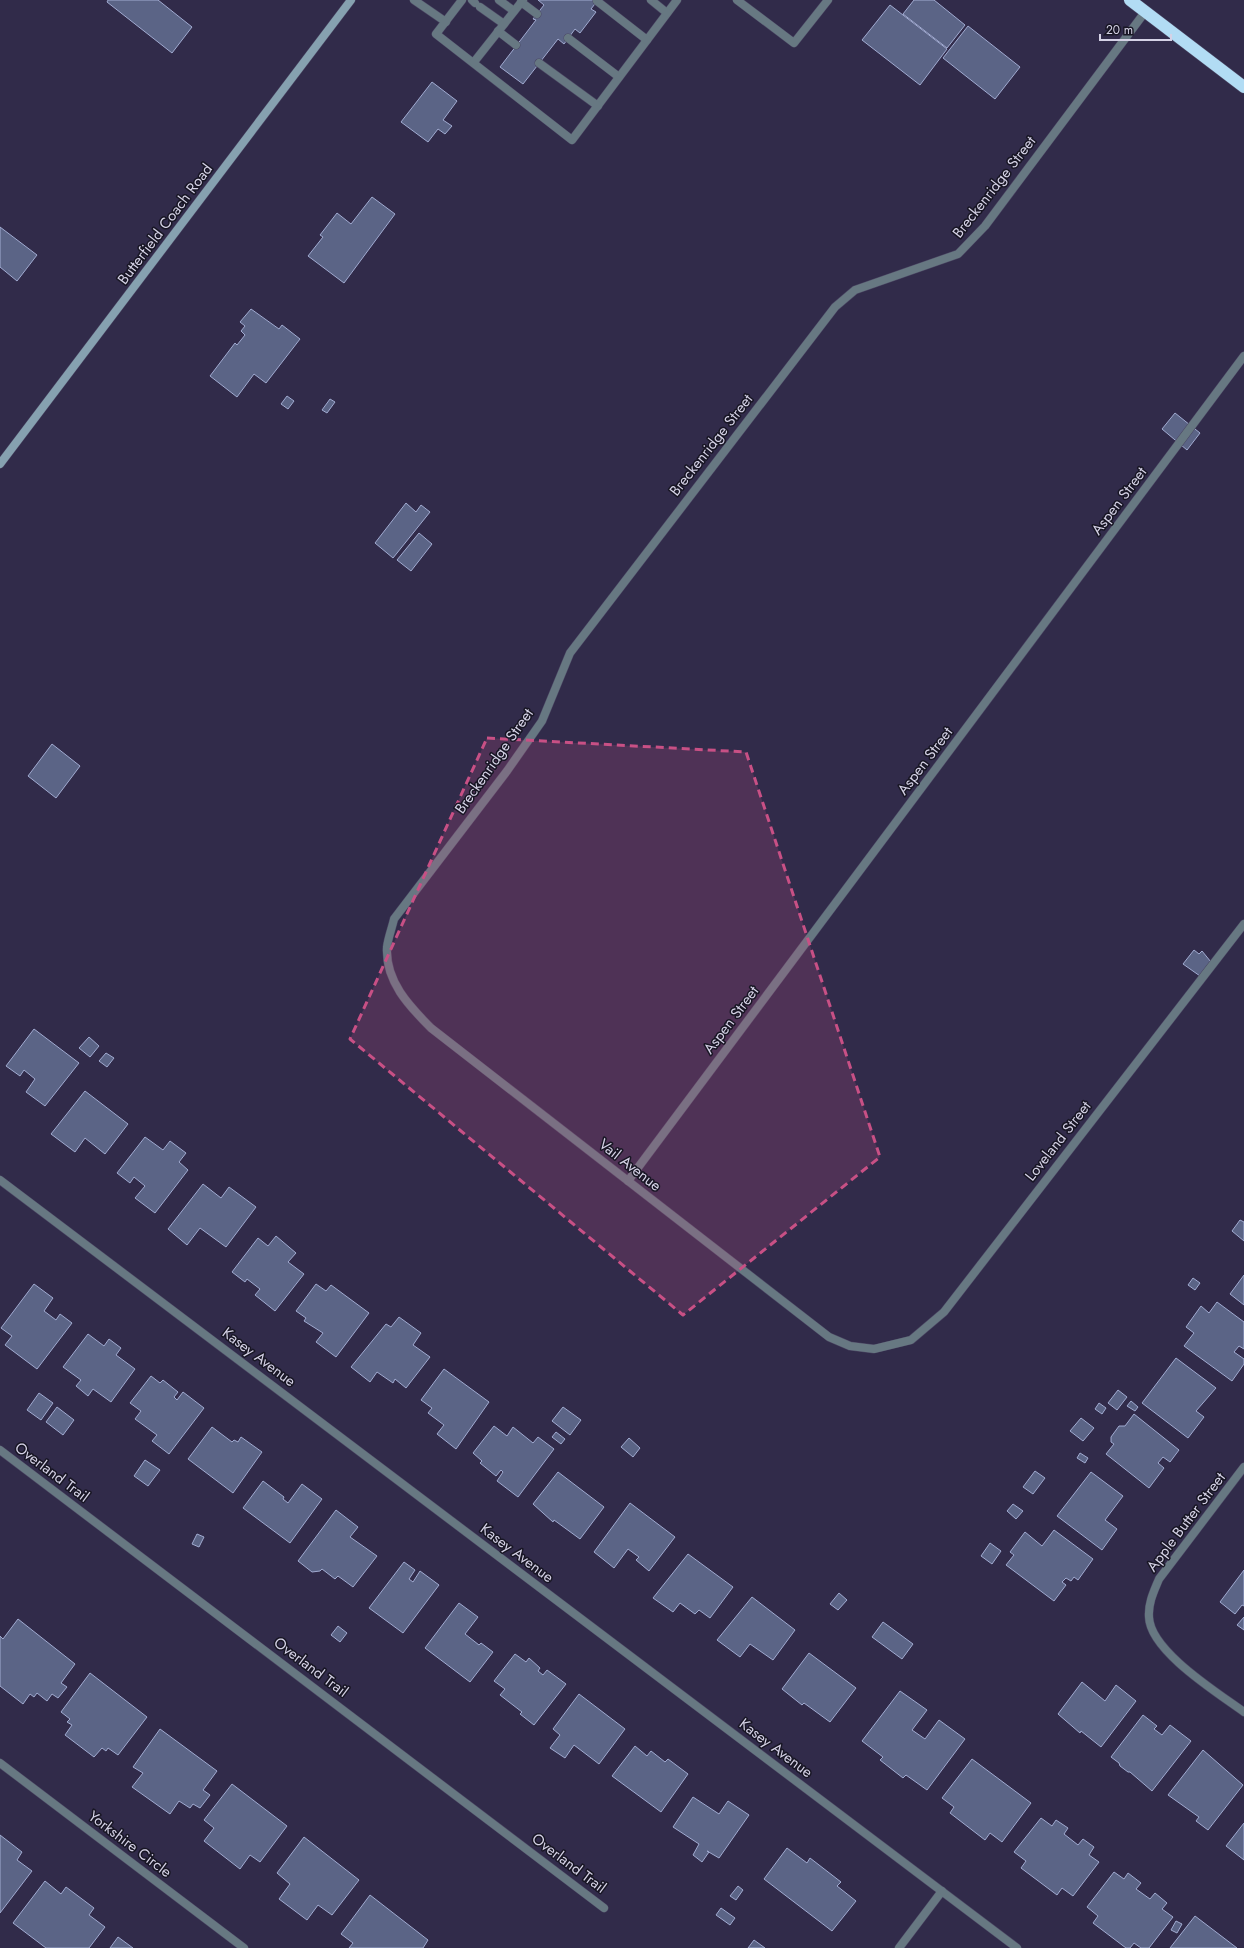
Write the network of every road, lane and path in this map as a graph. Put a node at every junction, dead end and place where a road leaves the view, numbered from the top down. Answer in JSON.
{"nodes":[{"id":1,"x":350,"y":0,"type":"edge"},
{"id":2,"x":414,"y":0,"type":"edge"},
{"id":3,"x":462,"y":0,"type":"edge"},
{"id":4,"x":499,"y":0,"type":"edge"},
{"id":5,"x":651,"y":0,"type":"edge"},
{"id":6,"x":677,"y":0,"type":"edge"},
{"id":7,"x":737,"y":0,"type":"edge"},
{"id":8,"x":828,"y":0,"type":"edge"},
{"id":9,"x":1130,"y":0,"type":"edge"},
{"id":10,"x":522,"y":1,"type":"edge"},
{"id":11,"x":597,"y":1,"type":"edge"},
{"id":12,"x":476,"y":3,"type":"edge"},
{"id":13,"x":514,"y":11,"type":"junction"},
{"id":14,"x":1145,"y":12,"type":"junction"},
{"id":15,"x":668,"y":13,"type":"junction"},
{"id":16,"x":537,"y":14,"type":"dead end"},
{"id":17,"x":446,"y":22,"type":"junction"},
{"id":18,"x":504,"y":24,"type":"junction"},
{"id":19,"x":498,"y":31,"type":"junction"},
{"id":20,"x":568,"y":38,"type":"dead end"},
{"id":21,"x":647,"y":40,"type":"junction"},
{"id":22,"x":516,"y":46,"type":"dead end"},
{"id":23,"x":474,"y":62,"type":"junction"},
{"id":24,"x":539,"y":63,"type":"dead end"},
{"id":25,"x":619,"y":77,"type":"junction"},
{"id":26,"x":1244,"y":87,"type":"edge"},
{"id":27,"x":598,"y":106,"type":"junction"},
{"id":28,"x":1244,"y":356,"type":"edge"},
{"id":29,"x":0,"y":464,"type":"edge"},
{"id":30,"x":1244,"y":924,"type":"edge"},
{"id":31,"x":390,"y":974,"type":"joint"},
{"id":32,"x":0,"y":1180,"type":"edge"},
{"id":33,"x":628,"y":1182,"type":"junction"},
{"id":34,"x":874,"y":1350,"type":"joint"},
{"id":35,"x":0,"y":1450,"type":"edge"},
{"id":36,"x":1244,"y":1467,"type":"edge"},
{"id":37,"x":1244,"y":1712,"type":"edge"},
{"id":38,"x":0,"y":1763,"type":"edge"},
{"id":39,"x":942,"y":1891,"type":"junction"},
{"id":40,"x":604,"y":1908,"type":"dead end"},
{"id":41,"x":244,"y":1948,"type":"edge"},
{"id":42,"x":899,"y":1948,"type":"edge"},
{"id":43,"x":1018,"y":1948,"type":"edge"}],
"edges":[{"from":1,"to":29,"type":"main road","name":"Butterfield Coach Road"},
{"from":2,"to":17,"type":"street"},
{"from":3,"to":17,"type":"street"},
{"from":4,"to":13,"type":"street"},
{"from":5,"to":15,"type":"street"},
{"from":6,"to":15,"type":"street"},
{"from":7,"to":8,"type":"street"},
{"from":9,"to":14,"type":"highway"},
{"from":10,"to":13,"type":"street"},
{"from":10,"to":16,"type":"street"},
{"from":11,"to":21,"type":"street"},
{"from":12,"to":18,"type":"street"},
{"from":13,"to":18,"type":"street"},
{"from":14,"to":26,"type":"highway"},
{"from":14,"to":31,"type":"street","name":"Breckenridge Street"},
{"from":15,"to":21,"type":"street"},
{"from":17,"to":23,"type":"street"},
{"from":18,"to":19,"type":"street"},
{"from":19,"to":22,"type":"street"},
{"from":19,"to":23,"type":"street"},
{"from":20,"to":25,"type":"street"},
{"from":21,"to":25,"type":"street"},
{"from":23,"to":27,"type":"street"},
{"from":24,"to":27,"type":"street"},
{"from":25,"to":27,"type":"street"},
{"from":28,"to":33,"type":"street","name":"Aspen Street"},
{"from":30,"to":34,"type":"street","name":"Loveland Street"},
{"from":31,"to":33,"type":"street","name":"Vail Avenue"},
{"from":32,"to":39,"type":"street","name":"Kasey Avenue"},
{"from":33,"to":34,"type":"street","name":"Vail Avenue"},
{"from":35,"to":40,"type":"street","name":"Overland Trail"},
{"from":36,"to":37,"type":"street","name":"Apple Butter Street"},
{"from":38,"to":41,"type":"street","name":"Yorkshire Circle"},
{"from":39,"to":42,"type":"street"},
{"from":39,"to":43,"type":"street","name":"Kasey Avenue"}]}
